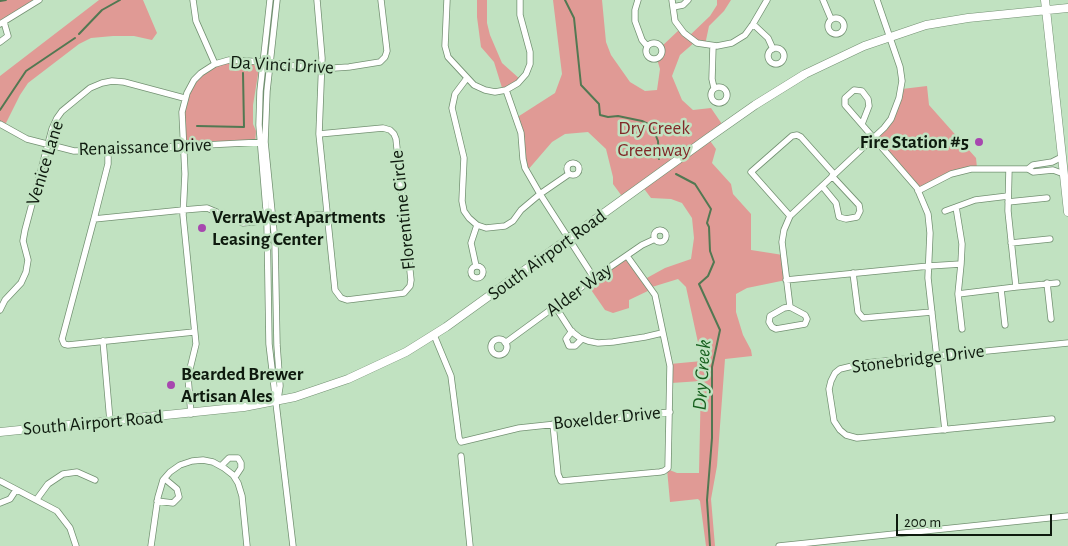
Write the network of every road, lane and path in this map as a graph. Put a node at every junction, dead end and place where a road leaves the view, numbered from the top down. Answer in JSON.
{"nodes":[{"id":1,"x":39,"y":0,"type":"edge"},
{"id":2,"x":192,"y":0,"type":"edge"},
{"id":3,"x":270,"y":0,"type":"edge"},
{"id":4,"x":277,"y":0,"type":"edge"},
{"id":5,"x":317,"y":0,"type":"edge"},
{"id":6,"x":381,"y":0,"type":"edge"},
{"id":7,"x":447,"y":0,"type":"edge"},
{"id":8,"x":520,"y":0,"type":"edge"},
{"id":9,"x":638,"y":0,"type":"edge"},
{"id":10,"x":672,"y":0,"type":"edge"},
{"id":11,"x":688,"y":0,"type":"edge"},
{"id":12,"x":767,"y":0,"type":"edge"},
{"id":13,"x":823,"y":0,"type":"edge"},
{"id":14,"x":877,"y":0,"type":"edge"},
{"id":15,"x":1046,"y":0,"type":"edge"},
{"id":16,"x":673,"y":7,"type":"junction"},
{"id":17,"x":1068,"y":8,"type":"edge"},
{"id":18,"x":1047,"y":11,"type":"junction"},
{"id":19,"x":832,"y":19,"type":"dead end"},
{"id":20,"x":2,"y":23,"type":"edge"},
{"id":21,"x":753,"y":24,"type":"junction"},
{"id":22,"x":890,"y":36,"type":"junction"},
{"id":23,"x":0,"y":42,"type":"edge"},
{"id":24,"x":647,"y":46,"type":"dead end"},
{"id":25,"x":713,"y":46,"type":"junction"},
{"id":26,"x":773,"y":49,"type":"dead end"},
{"id":27,"x":267,"y":63,"type":"junction"},
{"id":28,"x":215,"y":64,"type":"junction"},
{"id":29,"x":322,"y":69,"type":"junction"},
{"id":30,"x":467,"y":78,"type":"junction"},
{"id":31,"x":714,"y":88,"type":"dead end"},
{"id":32,"x":506,"y":90,"type":"junction"},
{"id":33,"x":184,"y":98,"type":"junction"},
{"id":34,"x":0,"y":124,"type":"edge"},
{"id":35,"x":862,"y":124,"type":"junction"},
{"id":36,"x":319,"y":134,"type":"junction"},
{"id":37,"x":874,"y":138,"type":"junction"},
{"id":38,"x":262,"y":142,"type":"junction"},
{"id":39,"x":48,"y":145,"type":"junction"},
{"id":40,"x":184,"y":146,"type":"junction"},
{"id":41,"x":108,"y":150,"type":"junction"},
{"id":42,"x":1062,"y":157,"type":"junction"},
{"id":43,"x":1010,"y":169,"type":"junction"},
{"id":44,"x":1028,"y":169,"type":"junction"},
{"id":45,"x":569,"y":174,"type":"dead end"},
{"id":46,"x":1064,"y":174,"type":"junction"},
{"id":47,"x":833,"y":175,"type":"junction"},
{"id":48,"x":822,"y":186,"type":"junction"},
{"id":49,"x":918,"y":191,"type":"junction"},
{"id":50,"x":540,"y":194,"type":"junction"},
{"id":51,"x":1046,"y":198,"type":"dead end"},
{"id":52,"x":1008,"y":199,"type":"junction"},
{"id":53,"x":956,"y":207,"type":"junction"},
{"id":54,"x":183,"y":210,"type":"junction"},
{"id":55,"x":945,"y":211,"type":"dead end"},
{"id":56,"x":1068,"y":212,"type":"edge"},
{"id":57,"x":327,"y":214,"type":"junction"},
{"id":58,"x":790,"y":216,"type":"junction"},
{"id":59,"x":94,"y":219,"type":"junction"},
{"id":60,"x":270,"y":220,"type":"junction"},
{"id":61,"x":477,"y":225,"type":"junction"},
{"id":62,"x":569,"y":238,"type":"junction"},
{"id":63,"x":654,"y":239,"type":"dead end"},
{"id":64,"x":1050,"y":239,"type":"dead end"},
{"id":65,"x":1011,"y":244,"type":"junction"},
{"id":66,"x":628,"y":256,"type":"junction"},
{"id":67,"x":961,"y":264,"type":"junction"},
{"id":68,"x":476,"y":266,"type":"dead end"},
{"id":69,"x":928,"y":266,"type":"junction"},
{"id":70,"x":853,"y":273,"type":"junction"},
{"id":71,"x":594,"y":278,"type":"junction"},
{"id":72,"x":786,"y":280,"type":"junction"},
{"id":73,"x":1047,"y":283,"type":"junction"},
{"id":74,"x":1056,"y":283,"type":"dead end"},
{"id":75,"x":1016,"y":287,"type":"junction"},
{"id":76,"x":1001,"y":289,"type":"junction"},
{"id":77,"x":958,"y":294,"type":"junction"},
{"id":78,"x":555,"y":306,"type":"junction"},
{"id":79,"x":790,"y":307,"type":"junction"},
{"id":80,"x":0,"y":310,"type":"edge"},
{"id":81,"x":932,"y":312,"type":"junction"},
{"id":82,"x":1051,"y":319,"type":"dead end"},
{"id":83,"x":1005,"y":325,"type":"dead end"},
{"id":84,"x":962,"y":329,"type":"dead end"},
{"id":85,"x":572,"y":331,"type":"junction"},
{"id":86,"x":194,"y":332,"type":"junction"},
{"id":87,"x":662,"y":333,"type":"junction"},
{"id":88,"x":434,"y":335,"type":"junction"},
{"id":89,"x":582,"y":339,"type":"junction"},
{"id":90,"x":103,"y":341,"type":"junction"},
{"id":91,"x":505,"y":342,"type":"dead end"},
{"id":92,"x":1068,"y":343,"type":"edge"},
{"id":93,"x":938,"y":356,"type":"junction"},
{"id":94,"x":277,"y":401,"type":"junction"},
{"id":95,"x":670,"y":412,"type":"junction"},
{"id":96,"x":191,"y":414,"type":"junction"},
{"id":97,"x":1052,"y":419,"type":"dead end"},
{"id":98,"x":110,"y":421,"type":"junction"},
{"id":99,"x":553,"y":424,"type":"junction"},
{"id":100,"x":945,"y":430,"type":"junction"},
{"id":101,"x":0,"y":432,"type":"edge"},
{"id":102,"x":461,"y":456,"type":"dead end"},
{"id":103,"x":221,"y":466,"type":"junction"},
{"id":104,"x":235,"y":477,"type":"junction"},
{"id":105,"x":165,"y":478,"type":"junction"},
{"id":106,"x":95,"y":480,"type":"dead end"},
{"id":107,"x":0,"y":481,"type":"edge"},
{"id":108,"x":16,"y":490,"type":"junction"},
{"id":109,"x":37,"y":499,"type":"junction"},
{"id":110,"x":157,"y":501,"type":"junction"},
{"id":111,"x":0,"y":503,"type":"edge"},
{"id":112,"x":1068,"y":516,"type":"edge"},
{"id":113,"x":76,"y":546,"type":"edge"},
{"id":114,"x":151,"y":546,"type":"edge"},
{"id":115,"x":247,"y":546,"type":"edge"},
{"id":116,"x":293,"y":546,"type":"edge"},
{"id":117,"x":470,"y":546,"type":"edge"},
{"id":118,"x":778,"y":546,"type":"edge"}],
"edges":[{"from":1,"to":20,"type":"street"},
{"from":2,"to":28,"type":"street"},
{"from":3,"to":27,"type":"street"},
{"from":4,"to":27,"type":"street"},
{"from":5,"to":29,"type":"street"},
{"from":6,"to":29,"type":"street","name":"Da Vinci Drive"},
{"from":7,"to":30,"type":"street"},
{"from":8,"to":32,"type":"street"},
{"from":9,"to":24,"type":"street"},
{"from":10,"to":16,"type":"street"},
{"from":11,"to":16,"type":"street"},
{"from":12,"to":21,"type":"street"},
{"from":13,"to":19,"type":"street"},
{"from":14,"to":22,"type":"street"},
{"from":15,"to":18,"type":"main road"},
{"from":16,"to":25,"type":"street"},
{"from":17,"to":18,"type":"main road","name":"South Airport Road"},
{"from":18,"to":22,"type":"main road","name":"South Airport Road"},
{"from":18,"to":42,"type":"main road"},
{"from":20,"to":23,"type":"street"},
{"from":21,"to":25,"type":"street"},
{"from":21,"to":26,"type":"street"},
{"from":22,"to":37,"type":"street"},
{"from":22,"to":62,"type":"main road","name":"South Airport Road"},
{"from":25,"to":31,"type":"street"},
{"from":27,"to":28,"type":"street","name":"Da Vinci Drive"},
{"from":27,"to":29,"type":"street","name":"Da Vinci Drive"},
{"from":27,"to":38,"type":"street"},
{"from":28,"to":33,"type":"street","name":"Da Vinci Drive"},
{"from":29,"to":36,"type":"street"},
{"from":30,"to":32,"type":"street"},
{"from":30,"to":61,"type":"street"},
{"from":32,"to":50,"type":"street"},
{"from":33,"to":39,"type":"street","name":"Venice Lane"},
{"from":33,"to":40,"type":"street","name":"Da Vinci Drive"},
{"from":34,"to":39,"type":"street","name":"Renaissance Drive"},
{"from":35,"to":35,"type":"street"},
{"from":35,"to":37,"type":"street"},
{"from":36,"to":57,"type":"street"},
{"from":36,"to":57,"type":"street","name":"Florentine Circle"},
{"from":37,"to":47,"type":"street"},
{"from":37,"to":49,"type":"street"},
{"from":38,"to":40,"type":"street","name":"Renaissance Drive"},
{"from":38,"to":60,"type":"street"},
{"from":39,"to":41,"type":"street","name":"Renaissance Drive"},
{"from":39,"to":80,"type":"street","name":"Venice Lane"},
{"from":40,"to":41,"type":"street","name":"Renaissance Drive"},
{"from":40,"to":54,"type":"street","name":"Da Vinci Drive"},
{"from":41,"to":59,"type":"street"},
{"from":42,"to":44,"type":"street"},
{"from":42,"to":46,"type":"main road"},
{"from":43,"to":44,"type":"street"},
{"from":43,"to":49,"type":"street"},
{"from":43,"to":52,"type":"street"},
{"from":44,"to":46,"type":"street"},
{"from":45,"to":50,"type":"street"},
{"from":46,"to":56,"type":"main road"},
{"from":47,"to":48,"type":"street"},
{"from":47,"to":48,"type":"street"},
{"from":47,"to":58,"type":"street"},
{"from":48,"to":58,"type":"street"},
{"from":49,"to":69,"type":"street"},
{"from":50,"to":61,"type":"street"},
{"from":50,"to":62,"type":"street"},
{"from":51,"to":52,"type":"street"},
{"from":52,"to":53,"type":"street"},
{"from":52,"to":65,"type":"street"},
{"from":53,"to":55,"type":"street"},
{"from":53,"to":67,"type":"street"},
{"from":54,"to":59,"type":"street"},
{"from":54,"to":60,"type":"street"},
{"from":54,"to":86,"type":"street","name":"Da Vinci Drive"},
{"from":57,"to":60,"type":"street"},
{"from":58,"to":72,"type":"street"},
{"from":59,"to":90,"type":"street"},
{"from":60,"to":94,"type":"street"},
{"from":61,"to":68,"type":"street"},
{"from":62,"to":71,"type":"street"},
{"from":62,"to":88,"type":"main road","name":"South Airport Road"},
{"from":63,"to":66,"type":"street","name":"Alder Way"},
{"from":64,"to":65,"type":"street"},
{"from":65,"to":75,"type":"street"},
{"from":66,"to":71,"type":"street","name":"Alder Way"},
{"from":66,"to":87,"type":"street","name":"Boxelder Drive"},
{"from":67,"to":69,"type":"street"},
{"from":67,"to":77,"type":"street"},
{"from":69,"to":70,"type":"street"},
{"from":69,"to":81,"type":"street"},
{"from":70,"to":72,"type":"street"},
{"from":70,"to":81,"type":"street"},
{"from":71,"to":78,"type":"street","name":"Alder Way"},
{"from":72,"to":79,"type":"street"},
{"from":73,"to":74,"type":"street"},
{"from":73,"to":75,"type":"street"},
{"from":73,"to":82,"type":"street"},
{"from":75,"to":76,"type":"street"},
{"from":76,"to":77,"type":"street"},
{"from":76,"to":83,"type":"street"},
{"from":77,"to":84,"type":"street"},
{"from":78,"to":85,"type":"street"},
{"from":78,"to":91,"type":"street","name":"Alder Way"},
{"from":79,"to":79,"type":"street"},
{"from":81,"to":93,"type":"street"},
{"from":85,"to":89,"type":"street"},
{"from":85,"to":89,"type":"street"},
{"from":86,"to":90,"type":"street"},
{"from":86,"to":96,"type":"street","name":"Da Vinci Drive"},
{"from":87,"to":89,"type":"street"},
{"from":87,"to":95,"type":"street","name":"Boxelder Drive"},
{"from":88,"to":94,"type":"main road","name":"South Airport Road"},
{"from":88,"to":99,"type":"street","name":"Boxelder Drive"},
{"from":90,"to":98,"type":"street"},
{"from":92,"to":93,"type":"street","name":"Stonebridge Drive"},
{"from":93,"to":100,"type":"street"},
{"from":93,"to":100,"type":"street","name":"Stonebridge Drive"},
{"from":94,"to":96,"type":"main road","name":"South Airport Road"},
{"from":94,"to":116,"type":"street"},
{"from":95,"to":99,"type":"street","name":"Boxelder Drive"},
{"from":95,"to":99,"type":"street"},
{"from":96,"to":98,"type":"main road","name":"South Airport Road"},
{"from":97,"to":100,"type":"street","name":"Stonebridge Drive"},
{"from":98,"to":101,"type":"main road","name":"South Airport Road"},
{"from":102,"to":117,"type":"street"},
{"from":103,"to":104,"type":"street"},
{"from":103,"to":104,"type":"street"},
{"from":103,"to":105,"type":"street"},
{"from":104,"to":115,"type":"street"},
{"from":105,"to":110,"type":"street"},
{"from":105,"to":110,"type":"street"},
{"from":106,"to":109,"type":"street"},
{"from":107,"to":108,"type":"street"},
{"from":108,"to":109,"type":"street"},
{"from":108,"to":111,"type":"street"},
{"from":109,"to":113,"type":"street"},
{"from":110,"to":114,"type":"street"},
{"from":112,"to":118,"type":"street"}]}
